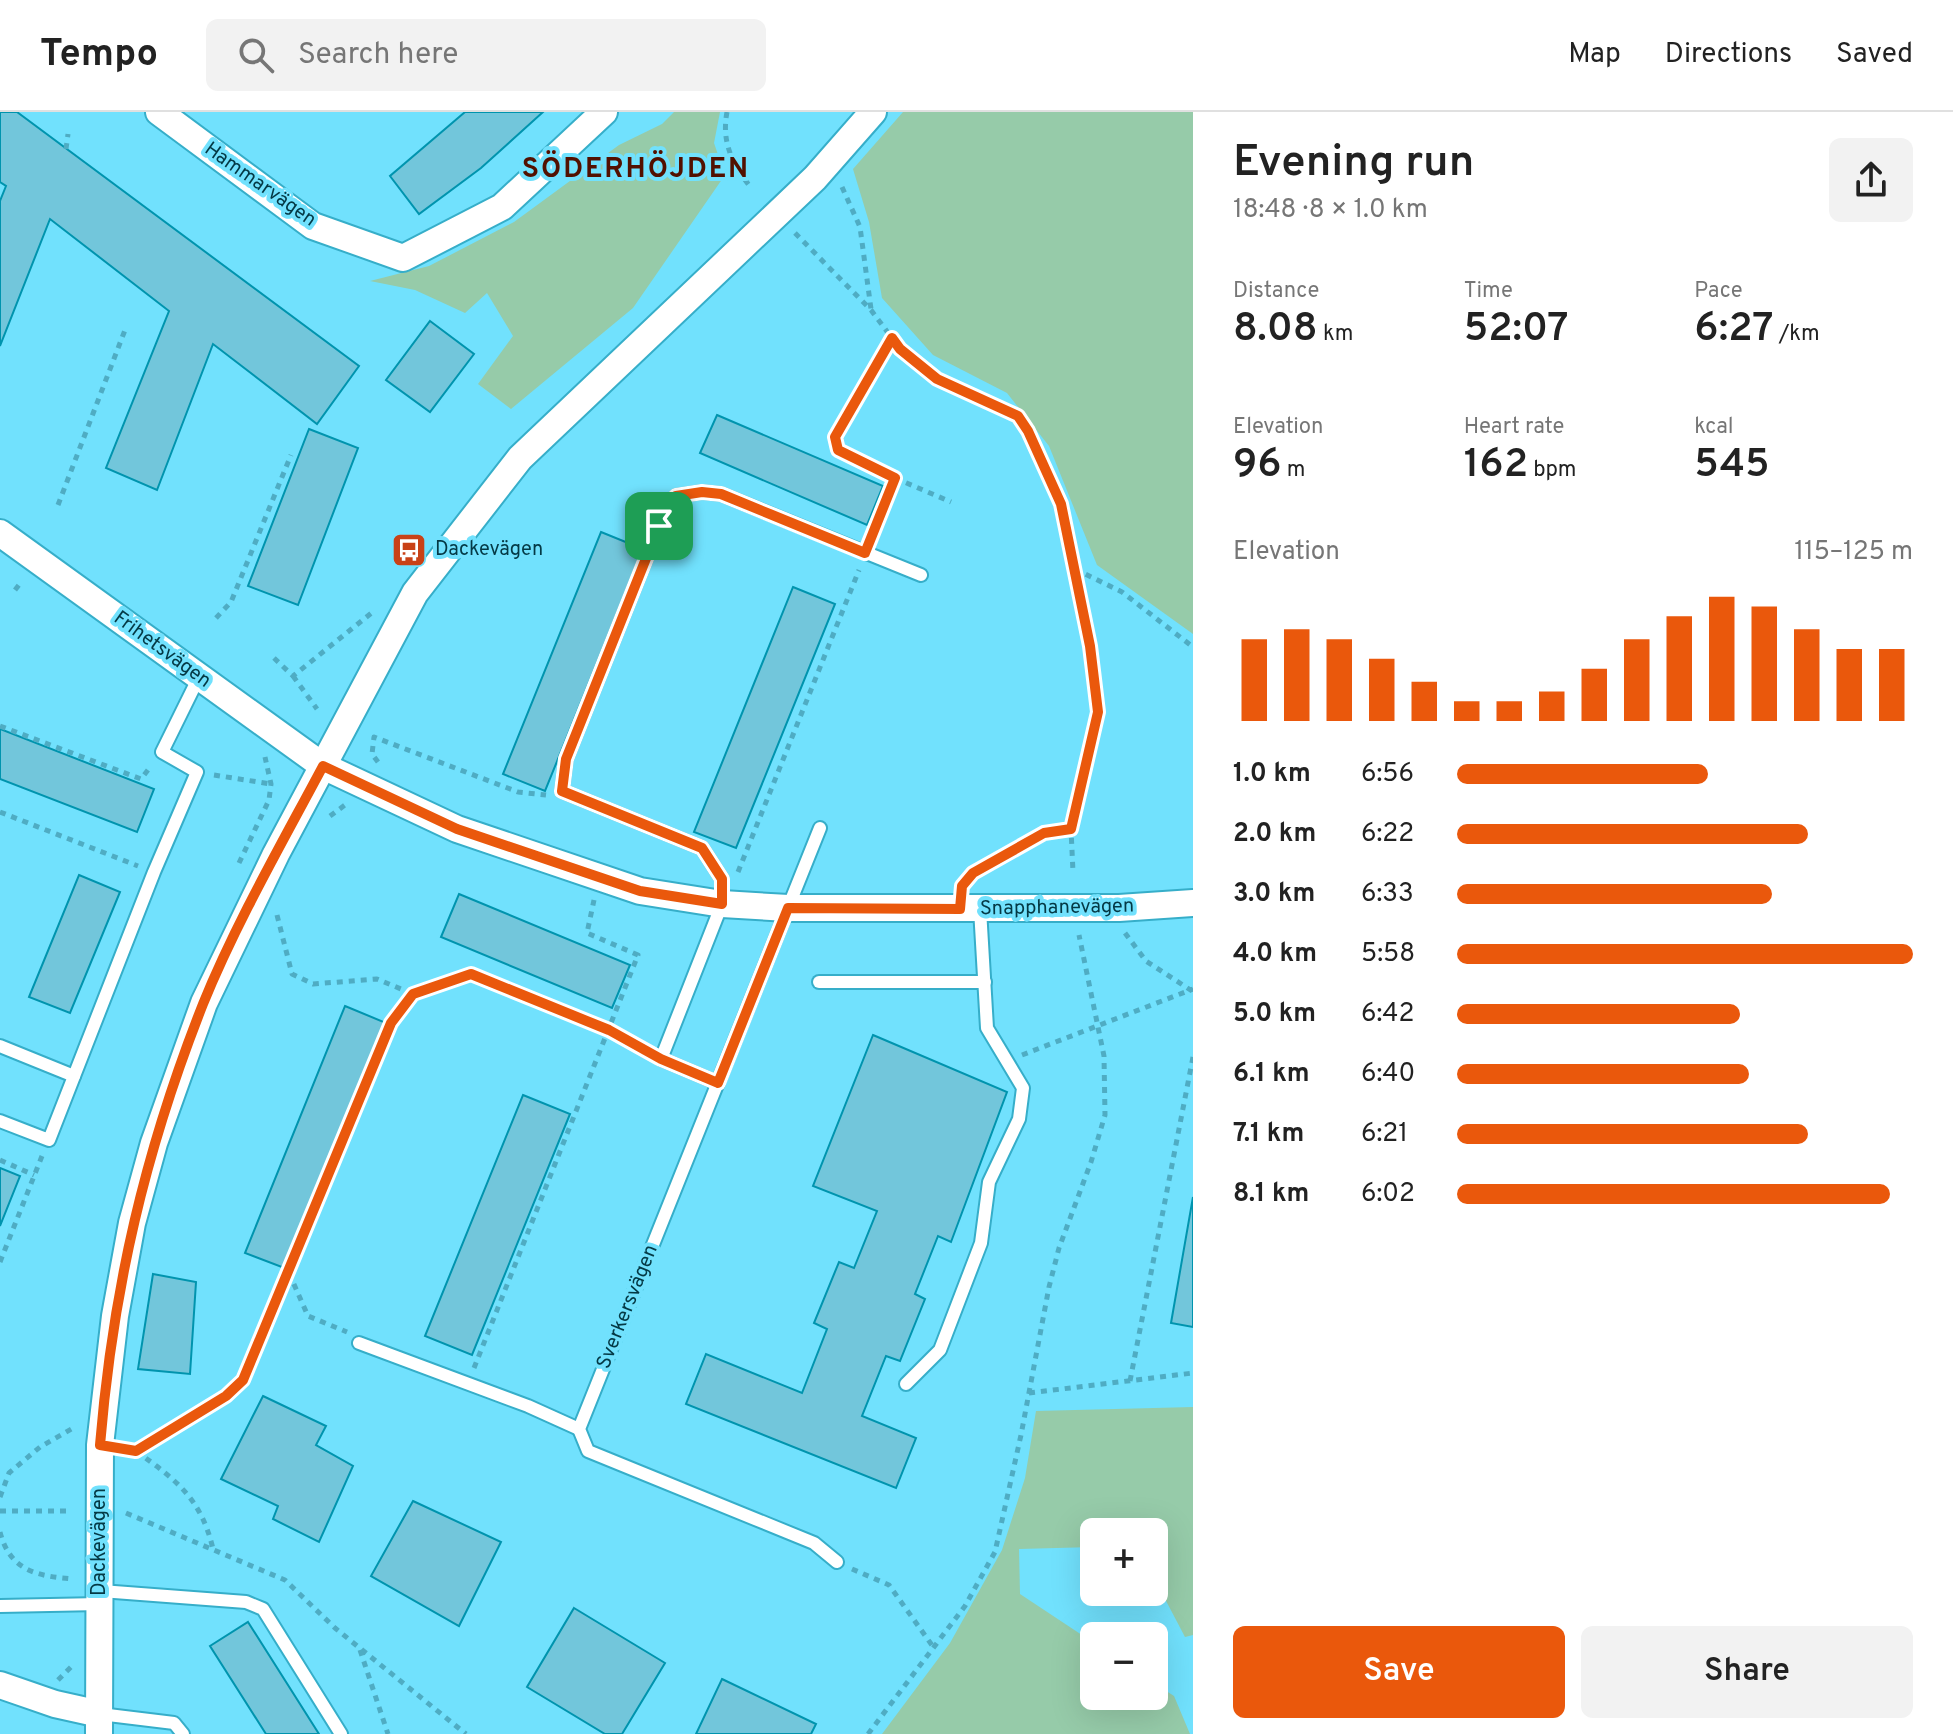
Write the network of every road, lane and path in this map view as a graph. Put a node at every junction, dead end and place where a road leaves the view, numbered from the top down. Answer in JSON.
{"nodes":[{"id":1,"x":159,"y":112,"type":"edge"},
{"id":2,"x":604,"y":112,"type":"edge"},
{"id":3,"x":727,"y":112,"type":"edge"},
{"id":4,"x":873,"y":112,"type":"edge"},
{"id":5,"x":68,"y":134,"type":"dead end"},
{"id":6,"x":66,"y":149,"type":"dead end"},
{"id":7,"x":841,"y":186,"type":"dead end"},
{"id":8,"x":752,"y":189,"type":"dead end"},
{"id":9,"x":795,"y":233,"type":"dead end"},
{"id":10,"x":871,"y":310,"type":"junction"},
{"id":11,"x":125,"y":330,"type":"dead end"},
{"id":12,"x":892,"y":338,"type":"junction"},
{"id":13,"x":291,"y":455,"type":"dead end"},
{"id":14,"x":895,"y":478,"type":"junction"},
{"id":15,"x":951,"y":502,"type":"dead end"},
{"id":16,"x":58,"y":505,"type":"dead end"},
{"id":17,"x":0,"y":533,"type":"edge"},
{"id":18,"x":865,"y":553,"type":"junction"},
{"id":19,"x":1074,"y":569,"type":"junction"},
{"id":20,"x":921,"y":575,"type":"dead end"},
{"id":21,"x":378,"y":608,"type":"dead end"},
{"id":22,"x":216,"y":618,"type":"dead end"},
{"id":23,"x":1193,"y":647,"type":"edge"},
{"id":24,"x":274,"y":658,"type":"dead end"},
{"id":25,"x":293,"y":676,"type":"junction"},
{"id":26,"x":199,"y":677,"type":"junction"},
{"id":27,"x":317,"y":709,"type":"dead end"},
{"id":28,"x":0,"y":726,"type":"edge"},
{"id":29,"x":264,"y":751,"type":"dead end"},
{"id":30,"x":162,"y":752,"type":"junction"},
{"id":31,"x":323,"y":766,"type":"junction"},
{"id":32,"x":383,"y":770,"type":"dead end"},
{"id":33,"x":197,"y":772,"type":"junction"},
{"id":34,"x":271,"y":784,"type":"junction"},
{"id":35,"x":541,"y":796,"type":"dead end"},
{"id":36,"x":269,"y":800,"type":"dead end"},
{"id":37,"x":0,"y":812,"type":"edge"},
{"id":38,"x":820,"y":828,"type":"dead end"},
{"id":39,"x":1071,"y":829,"type":"junction"},
{"id":40,"x":154,"y":872,"type":"junction"},
{"id":41,"x":1073,"y":872,"type":"dead end"},
{"id":42,"x":599,"y":878,"type":"junction"},
{"id":43,"x":735,"y":881,"type":"dead end"},
{"id":44,"x":1193,"y":903,"type":"edge"},
{"id":45,"x":722,"y":904,"type":"junction"},
{"id":46,"x":272,"y":907,"type":"dead end"},
{"id":47,"x":788,"y":908,"type":"junction"},
{"id":48,"x":1119,"y":908,"type":"junction"},
{"id":49,"x":970,"y":909,"type":"junction"},
{"id":50,"x":1079,"y":935,"type":"dead end"},
{"id":51,"x":819,"y":982,"type":"dead end"},
{"id":52,"x":985,"y":982,"type":"junction"},
{"id":53,"x":1192,"y":990,"type":"edge"},
{"id":54,"x":413,"y":994,"type":"junction"},
{"id":55,"x":1099,"y":1026,"type":"junction"},
{"id":56,"x":609,"y":1030,"type":"junction"},
{"id":57,"x":0,"y":1046,"type":"edge"},
{"id":58,"x":1193,"y":1057,"type":"edge"},
{"id":59,"x":661,"y":1059,"type":"junction"},
{"id":60,"x":1007,"y":1061,"type":"junction"},
{"id":61,"x":74,"y":1076,"type":"junction"},
{"id":62,"x":718,"y":1083,"type":"junction"},
{"id":63,"x":0,"y":1121,"type":"edge"},
{"id":64,"x":49,"y":1140,"type":"junction"},
{"id":65,"x":0,"y":1160,"type":"edge"},
{"id":66,"x":34,"y":1175,"type":"junction"},
{"id":67,"x":0,"y":1262,"type":"edge"},
{"id":68,"x":359,"y":1343,"type":"dead end"},
{"id":69,"x":1193,"y":1373,"type":"edge"},
{"id":70,"x":472,"y":1374,"type":"dead end"},
{"id":71,"x":1130,"y":1381,"type":"junction"},
{"id":72,"x":906,"y":1384,"type":"dead end"},
{"id":73,"x":1029,"y":1393,"type":"junction"},
{"id":74,"x":75,"y":1427,"type":"dead end"},
{"id":75,"x":579,"y":1429,"type":"junction"},
{"id":76,"x":100,"y":1445,"type":"junction"},
{"id":77,"x":136,"y":1451,"type":"junction"},
{"id":78,"x":0,"y":1497,"type":"edge"},
{"id":79,"x":0,"y":1511,"type":"edge"},
{"id":80,"x":66,"y":1511,"type":"dead end"},
{"id":81,"x":126,"y":1513,"type":"dead end"},
{"id":82,"x":0,"y":1532,"type":"edge"},
{"id":83,"x":213,"y":1549,"type":"junction"},
{"id":84,"x":837,"y":1562,"type":"joint"},
{"id":85,"x":74,"y":1579,"type":"dead end"},
{"id":86,"x":100,"y":1598,"type":"junction"},
{"id":87,"x":0,"y":1606,"type":"edge"},
{"id":88,"x":934,"y":1648,"type":"junction"},
{"id":89,"x":360,"y":1649,"type":"junction"},
{"id":90,"x":0,"y":1685,"type":"edge"},
{"id":91,"x":100,"y":1724,"type":"edge"},
{"id":92,"x":183,"y":1734,"type":"edge"},
{"id":93,"x":341,"y":1734,"type":"edge"},
{"id":94,"x":388,"y":1734,"type":"edge"},
{"id":95,"x":466,"y":1734,"type":"edge"},
{"id":96,"x":868,"y":1734,"type":"edge"}],
"edges":[{"from":1,"to":2,"type":"street","name":"Hammarvägen"},
{"from":3,"to":8,"type":"path"},
{"from":4,"to":31,"type":"street","name":"Dackevägen"},
{"from":5,"to":6,"type":"path"},
{"from":7,"to":10,"type":"path"},
{"from":9,"to":10,"type":"path"},
{"from":10,"to":12,"type":"path"},
{"from":11,"to":16,"type":"path"},
{"from":12,"to":14,"type":"path"},
{"from":12,"to":19,"type":"path"},
{"from":13,"to":22,"type":"path"},
{"from":14,"to":15,"type":"path"},
{"from":14,"to":18,"type":"path"},
{"from":17,"to":26,"type":"street","name":"Frihetsvägen"},
{"from":18,"to":20,"type":"lane"},
{"from":18,"to":43,"type":"path"},
{"from":18,"to":45,"type":"lane"},
{"from":19,"to":23,"type":"path"},
{"from":19,"to":39,"type":"path"},
{"from":21,"to":25,"type":"path"},
{"from":24,"to":25,"type":"path"},
{"from":25,"to":27,"type":"path"},
{"from":26,"to":30,"type":"lane"},
{"from":26,"to":31,"type":"street","name":"Frihetsvägen"},
{"from":28,"to":30,"type":"path"},
{"from":29,"to":34,"type":"path"},
{"from":30,"to":33,"type":"lane"},
{"from":31,"to":42,"type":"street","name":"Snapphanevägen"},
{"from":31,"to":76,"type":"street","name":"Dackevägen"},
{"from":32,"to":35,"type":"path"},
{"from":33,"to":34,"type":"path"},
{"from":33,"to":40,"type":"lane"},
{"from":34,"to":36,"type":"path"},
{"from":37,"to":40,"type":"path"},
{"from":38,"to":47,"type":"lane","name":"Sverkersvägen"},
{"from":39,"to":41,"type":"path"},
{"from":39,"to":49,"type":"path"},
{"from":40,"to":61,"type":"lane"},
{"from":42,"to":45,"type":"street","name":"Snapphanevägen"},
{"from":42,"to":56,"type":"path"},
{"from":44,"to":48,"type":"street","name":"Snapphanevägen"},
{"from":45,"to":47,"type":"street","name":"Snapphanevägen"},
{"from":45,"to":59,"type":"lane"},
{"from":46,"to":54,"type":"path"},
{"from":47,"to":49,"type":"street","name":"Snapphanevägen"},
{"from":47,"to":62,"type":"lane","name":"Sverkersvägen"},
{"from":48,"to":49,"type":"street","name":"Snapphanevägen"},
{"from":48,"to":53,"type":"path"},
{"from":49,"to":52,"type":"lane"},
{"from":50,"to":55,"type":"path"},
{"from":51,"to":52,"type":"lane"},
{"from":52,"to":60,"type":"lane"},
{"from":53,"to":55,"type":"path"},
{"from":54,"to":56,"type":"path"},
{"from":54,"to":77,"type":"path"},
{"from":55,"to":60,"type":"path"},
{"from":55,"to":73,"type":"path"},
{"from":56,"to":59,"type":"path"},
{"from":56,"to":70,"type":"path"},
{"from":57,"to":61,"type":"lane"},
{"from":58,"to":71,"type":"path"},
{"from":59,"to":62,"type":"lane"},
{"from":60,"to":72,"type":"lane"},
{"from":61,"to":64,"type":"lane"},
{"from":62,"to":75,"type":"lane","name":"Sverkersvägen"},
{"from":63,"to":64,"type":"lane"},
{"from":64,"to":66,"type":"path"},
{"from":65,"to":66,"type":"path"},
{"from":66,"to":67,"type":"path"},
{"from":68,"to":75,"type":"lane"},
{"from":69,"to":71,"type":"path"},
{"from":71,"to":73,"type":"path"},
{"from":73,"to":88,"type":"path"},
{"from":74,"to":78,"type":"path"},
{"from":75,"to":84,"type":"lane"},
{"from":76,"to":77,"type":"path"},
{"from":76,"to":86,"type":"street","name":"Dackevägen"},
{"from":77,"to":83,"type":"path"},
{"from":79,"to":80,"type":"path"},
{"from":81,"to":83,"type":"path"},
{"from":82,"to":85,"type":"path"},
{"from":83,"to":89,"type":"path"},
{"from":84,"to":88,"type":"path"},
{"from":86,"to":87,"type":"lane"},
{"from":86,"to":91,"type":"street","name":"Dackevägen"},
{"from":86,"to":93,"type":"lane"},
{"from":88,"to":96,"type":"path"},
{"from":89,"to":94,"type":"path"},
{"from":89,"to":95,"type":"path"},
{"from":90,"to":91,"type":"street"},
{"from":91,"to":92,"type":"lane"}]}
